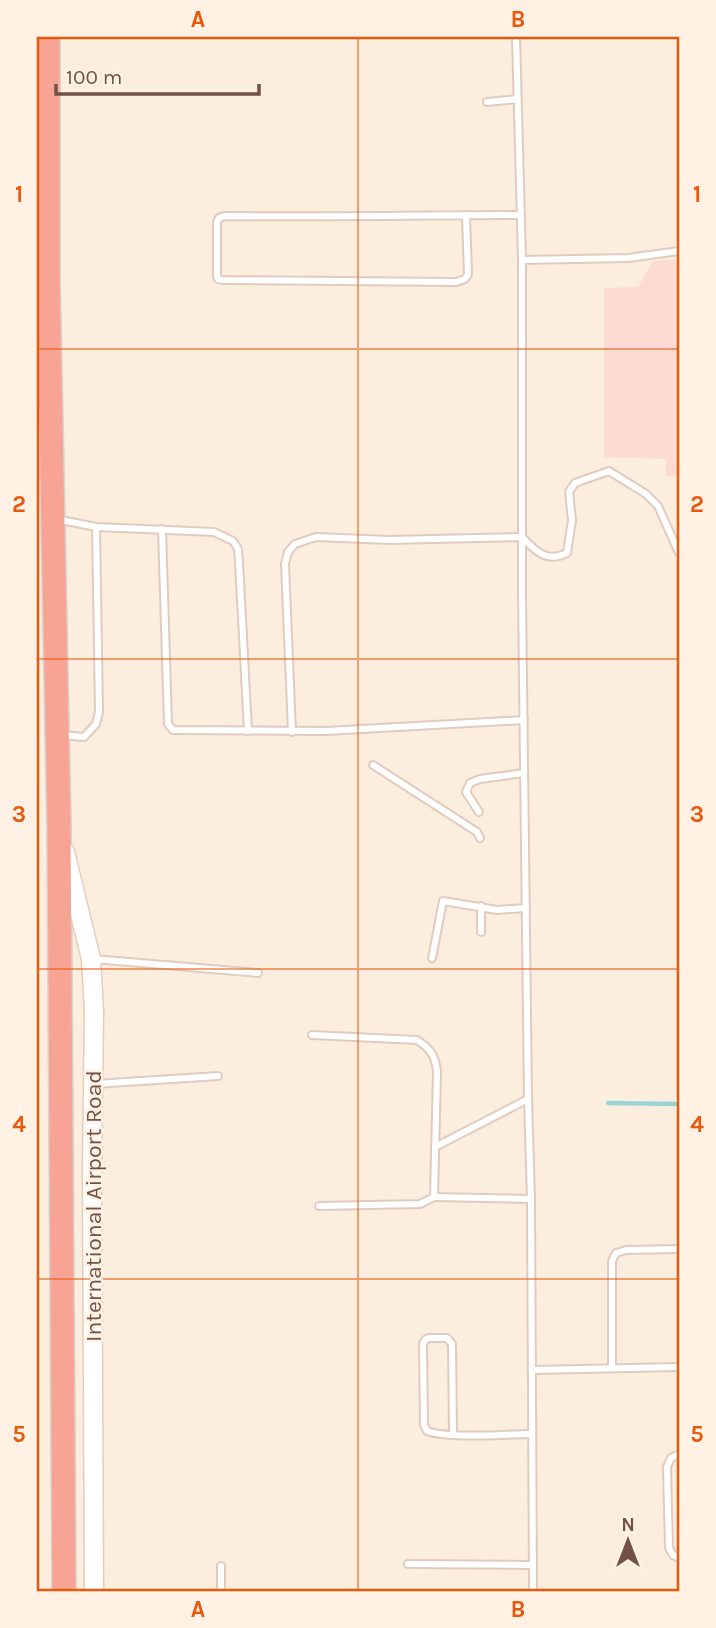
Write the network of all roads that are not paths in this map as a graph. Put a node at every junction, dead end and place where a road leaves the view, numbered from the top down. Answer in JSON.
{"nodes":[{"id":1,"x":48,"y":37,"type":"edge"},
{"id":2,"x":516,"y":37,"type":"edge"},
{"id":3,"x":517,"y":99,"type":"junction"},
{"id":4,"x":487,"y":102,"type":"dead end"},
{"id":5,"x":466,"y":215,"type":"junction"},
{"id":6,"x":521,"y":215,"type":"junction"},
{"id":7,"x":679,"y":251,"type":"edge"},
{"id":8,"x":522,"y":260,"type":"junction"},
{"id":9,"x":52,"y":519,"type":"junction"},
{"id":10,"x":96,"y":527,"type":"junction"},
{"id":11,"x":162,"y":529,"type":"junction"},
{"id":12,"x":522,"y":537,"type":"junction"},
{"id":13,"x":679,"y":553,"type":"edge"},
{"id":14,"x":524,"y":720,"type":"junction"},
{"id":15,"x":248,"y":732,"type":"junction"},
{"id":16,"x":292,"y":732,"type":"junction"},
{"id":17,"x":57,"y":734,"type":"junction"},
{"id":18,"x":373,"y":765,"type":"dead end"},
{"id":19,"x":524,"y":772,"type":"junction"},
{"id":20,"x":479,"y":812,"type":"dead end"},
{"id":21,"x":59,"y":825,"type":"junction"},
{"id":22,"x":480,"y":838,"type":"dead end"},
{"id":23,"x":481,"y":906,"type":"junction"},
{"id":24,"x":526,"y":908,"type":"junction"},
{"id":25,"x":481,"y":932,"type":"dead end"},
{"id":26,"x":432,"y":958,"type":"dead end"},
{"id":27,"x":91,"y":959,"type":"junction"},
{"id":28,"x":258,"y":973,"type":"dead end"},
{"id":29,"x":312,"y":1035,"type":"dead end"},
{"id":30,"x":218,"y":1076,"type":"dead end"},
{"id":31,"x":93,"y":1084,"type":"junction"},
{"id":32,"x":528,"y":1099,"type":"junction"},
{"id":33,"x":435,"y":1147,"type":"junction"},
{"id":34,"x":434,"y":1197,"type":"junction"},
{"id":35,"x":531,"y":1199,"type":"junction"},
{"id":36,"x":319,"y":1206,"type":"dead end"},
{"id":37,"x":679,"y":1249,"type":"edge"},
{"id":38,"x":679,"y":1367,"type":"edge"},
{"id":39,"x":612,"y":1368,"type":"junction"},
{"id":40,"x":533,"y":1370,"type":"junction"},
{"id":41,"x":453,"y":1434,"type":"junction"},
{"id":42,"x":531,"y":1434,"type":"junction"},
{"id":43,"x":679,"y":1454,"type":"edge"},
{"id":44,"x":679,"y":1558,"type":"edge"},
{"id":45,"x":408,"y":1564,"type":"dead end"},
{"id":46,"x":533,"y":1565,"type":"junction"},
{"id":47,"x":221,"y":1566,"type":"dead end"},
{"id":48,"x":64,"y":1591,"type":"edge"},
{"id":49,"x":94,"y":1591,"type":"edge"},
{"id":50,"x":221,"y":1591,"type":"edge"},
{"id":51,"x":533,"y":1591,"type":"edge"}],
"edges":[{"from":1,"to":9,"type":"highway","name":"International Airport Road"},
{"from":2,"to":3,"type":"lane"},
{"from":3,"to":4,"type":"lane"},
{"from":3,"to":6,"type":"lane"},
{"from":5,"to":5,"type":"lane"},
{"from":5,"to":6,"type":"lane"},
{"from":6,"to":8,"type":"lane"},
{"from":7,"to":8,"type":"lane"},
{"from":8,"to":12,"type":"lane"},
{"from":9,"to":10,"type":"lane"},
{"from":9,"to":17,"type":"highway","name":"International Airport Road"},
{"from":10,"to":11,"type":"lane"},
{"from":10,"to":17,"type":"lane"},
{"from":11,"to":15,"type":"lane"},
{"from":11,"to":15,"type":"lane"},
{"from":12,"to":13,"type":"lane"},
{"from":12,"to":14,"type":"lane"},
{"from":12,"to":16,"type":"lane"},
{"from":14,"to":16,"type":"lane"},
{"from":14,"to":19,"type":"lane"},
{"from":15,"to":16,"type":"lane"},
{"from":17,"to":21,"type":"highway","name":"International Airport Road"},
{"from":18,"to":22,"type":"lane"},
{"from":19,"to":20,"type":"lane"},
{"from":19,"to":24,"type":"lane"},
{"from":21,"to":27,"type":"main road","name":"International Airport Road"},
{"from":21,"to":48,"type":"highway","name":"International Airport Road"},
{"from":23,"to":24,"type":"lane"},
{"from":23,"to":25,"type":"lane"},
{"from":23,"to":26,"type":"lane"},
{"from":24,"to":32,"type":"lane"},
{"from":27,"to":28,"type":"lane"},
{"from":27,"to":31,"type":"main road","name":"International Airport Road"},
{"from":29,"to":33,"type":"lane"},
{"from":30,"to":31,"type":"lane"},
{"from":31,"to":49,"type":"main road","name":"International Airport Road"},
{"from":32,"to":33,"type":"lane"},
{"from":32,"to":35,"type":"lane"},
{"from":33,"to":34,"type":"lane"},
{"from":34,"to":35,"type":"lane"},
{"from":34,"to":36,"type":"lane"},
{"from":35,"to":40,"type":"lane"},
{"from":37,"to":39,"type":"lane"},
{"from":38,"to":39,"type":"lane"},
{"from":39,"to":40,"type":"lane"},
{"from":40,"to":42,"type":"lane"},
{"from":41,"to":41,"type":"lane"},
{"from":41,"to":42,"type":"lane"},
{"from":42,"to":46,"type":"lane"},
{"from":43,"to":44,"type":"lane"},
{"from":45,"to":46,"type":"lane"},
{"from":46,"to":51,"type":"lane"},
{"from":47,"to":50,"type":"lane"}]}
